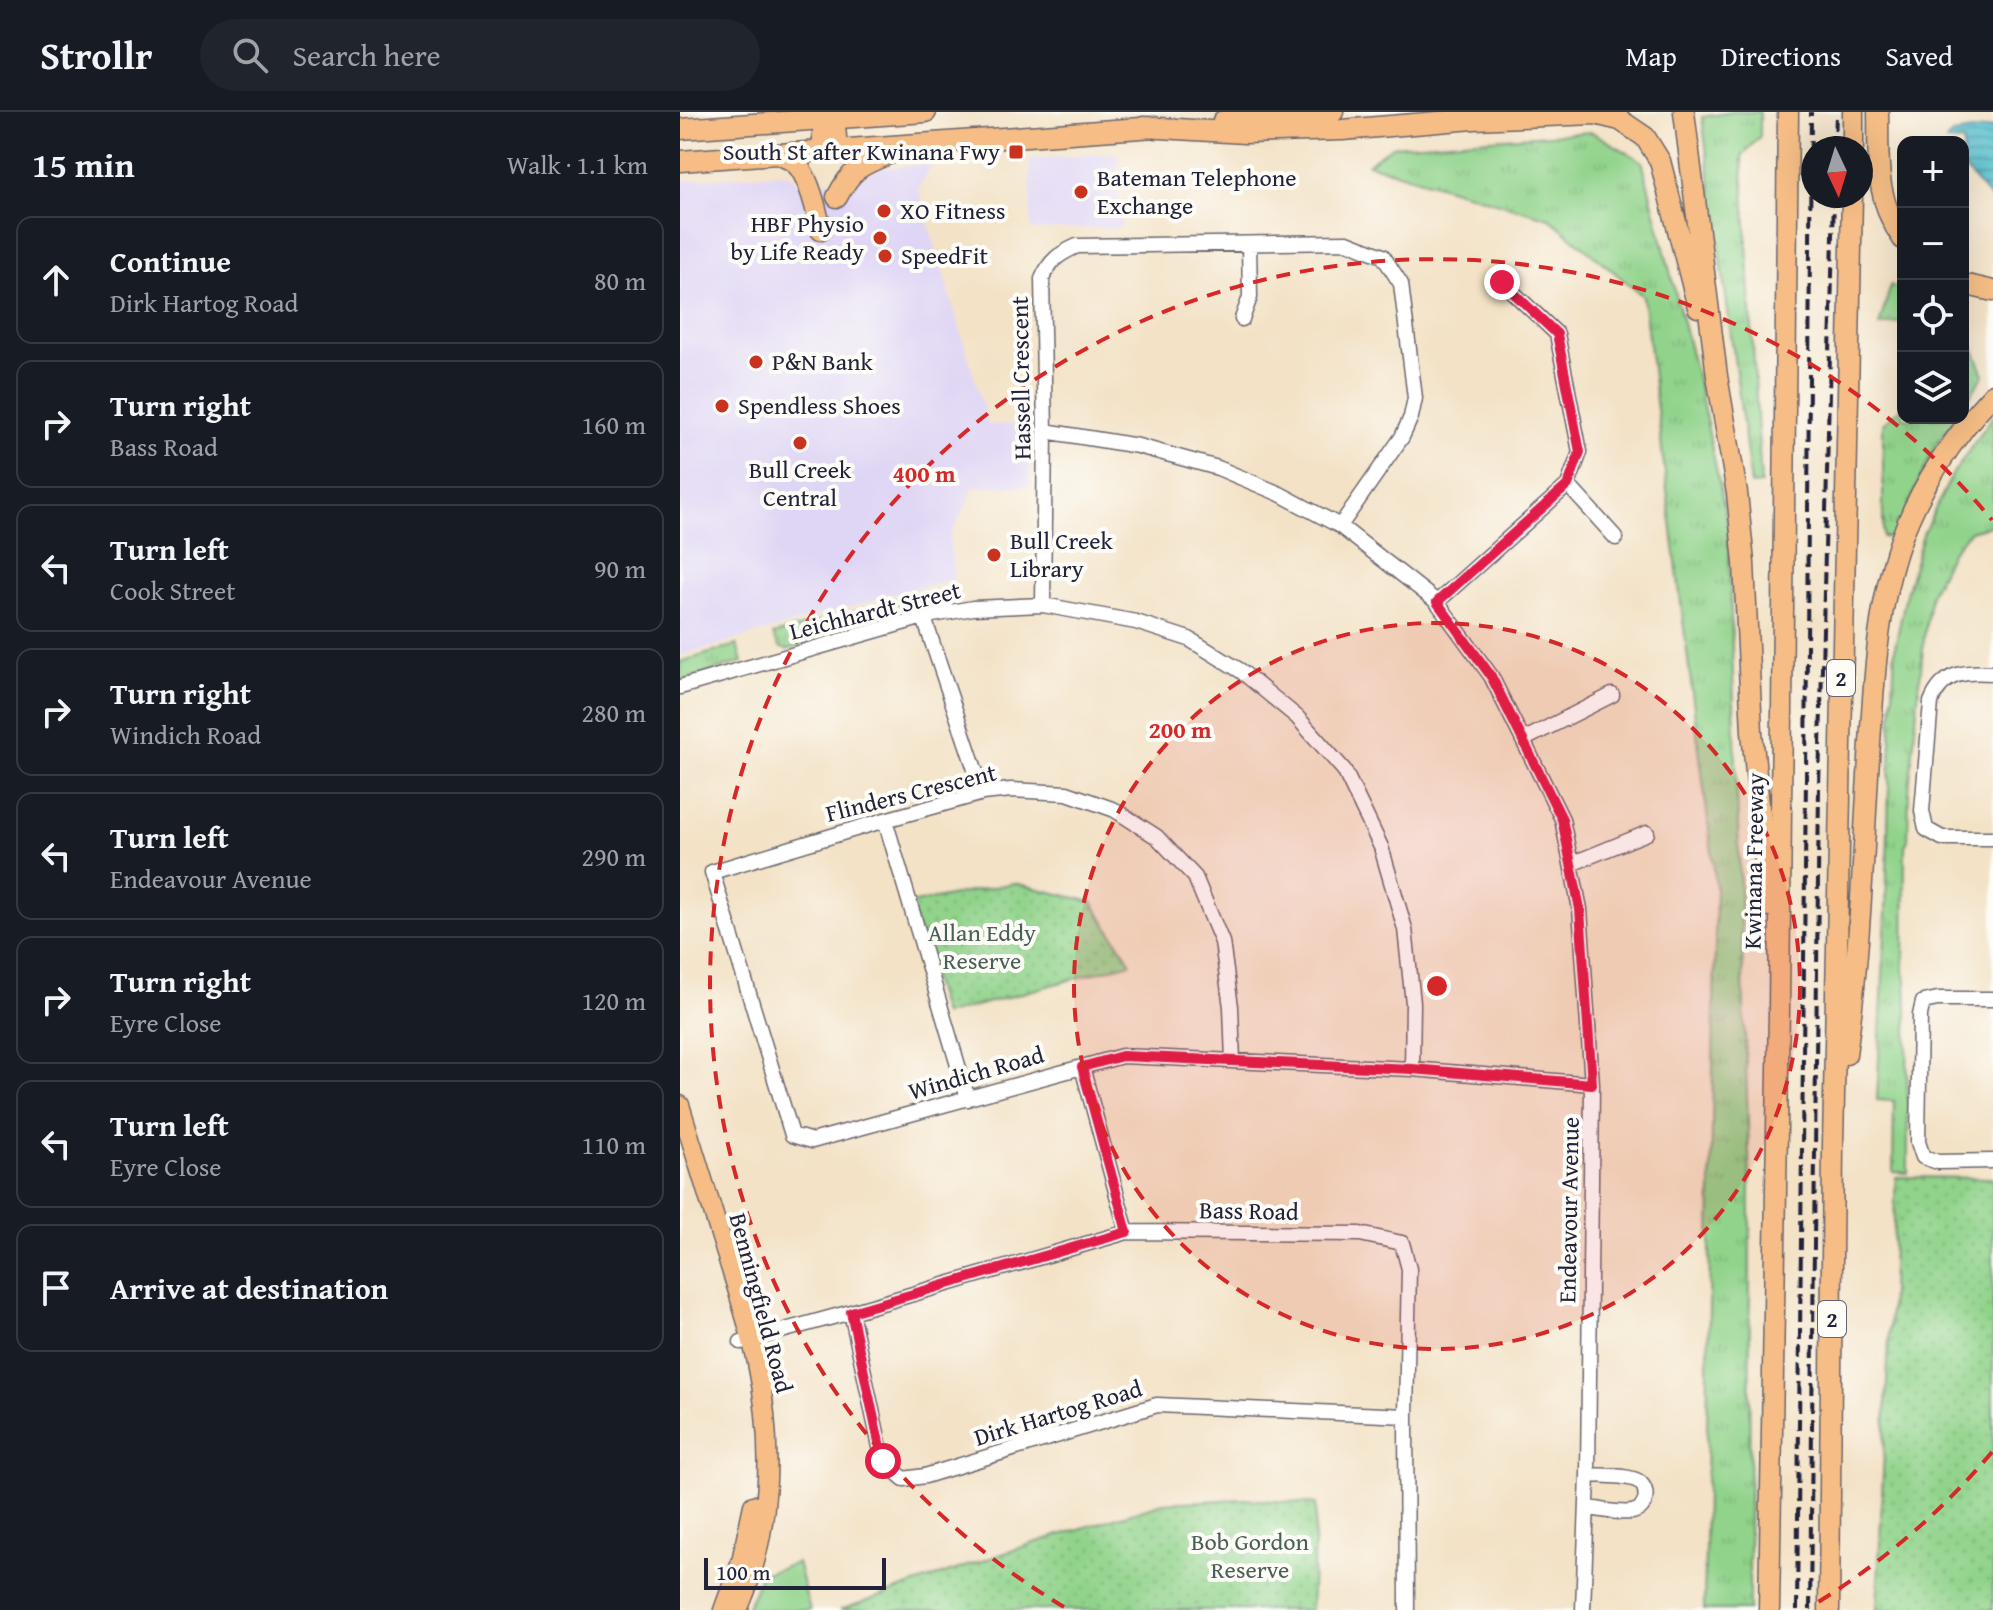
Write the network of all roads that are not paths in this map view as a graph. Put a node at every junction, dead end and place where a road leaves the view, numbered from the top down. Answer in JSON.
{"nodes":[{"id":1,"x":779,"y":112,"type":"edge"},
{"id":2,"x":926,"y":112,"type":"edge"},
{"id":3,"x":1333,"y":112,"type":"edge"},
{"id":4,"x":1684,"y":112,"type":"edge"},
{"id":5,"x":1788,"y":112,"type":"edge"},
{"id":6,"x":1853,"y":112,"type":"edge"},
{"id":7,"x":1878,"y":112,"type":"edge"},
{"id":8,"x":889,"y":113,"type":"edge"},
{"id":9,"x":828,"y":115,"type":"edge"},
{"id":10,"x":753,"y":124,"type":"junction"},
{"id":11,"x":1143,"y":127,"type":"junction"},
{"id":12,"x":680,"y":129,"type":"edge"},
{"id":13,"x":1853,"y":136,"type":"edge"},
{"id":14,"x":913,"y":144,"type":"junction"},
{"id":15,"x":830,"y":150,"type":"junction"},
{"id":16,"x":778,"y":154,"type":"junction"},
{"id":17,"x":680,"y":161,"type":"edge"},
{"id":18,"x":837,"y":197,"type":"dead end"},
{"id":19,"x":1852,"y":208,"type":"edge"},
{"id":20,"x":1897,"y":229,"type":"edge"},
{"id":21,"x":821,"y":230,"type":"dead end"},
{"id":22,"x":1249,"y":244,"type":"junction"},
{"id":23,"x":1502,"y":282,"type":"dead end"},
{"id":24,"x":1969,"y":285,"type":"edge"},
{"id":25,"x":1993,"y":291,"type":"edge"},
{"id":26,"x":1242,"y":319,"type":"dead end"},
{"id":27,"x":1717,"y":376,"type":"junction"},
{"id":28,"x":1993,"y":394,"type":"edge"},
{"id":29,"x":1045,"y":431,"type":"junction"},
{"id":30,"x":1568,"y":485,"type":"junction"},
{"id":31,"x":1340,"y":526,"type":"junction"},
{"id":32,"x":1616,"y":538,"type":"dead end"},
{"id":33,"x":1437,"y":602,"type":"junction"},
{"id":34,"x":1043,"y":605,"type":"junction"},
{"id":35,"x":927,"y":616,"type":"junction"},
{"id":36,"x":1993,"y":673,"type":"edge"},
{"id":37,"x":680,"y":687,"type":"edge"},
{"id":38,"x":1612,"y":695,"type":"dead end"},
{"id":39,"x":1523,"y":740,"type":"junction"},
{"id":40,"x":983,"y":793,"type":"junction"},
{"id":41,"x":885,"y":820,"type":"junction"},
{"id":42,"x":1647,"y":833,"type":"dead end"},
{"id":43,"x":1993,"y":838,"type":"edge"},
{"id":44,"x":1571,"y":864,"type":"junction"},
{"id":45,"x":712,"y":872,"type":"joint"},
{"id":46,"x":1993,"y":999,"type":"edge"},
{"id":47,"x":1779,"y":1009,"type":"junction"},
{"id":48,"x":1233,"y":1061,"type":"junction"},
{"id":49,"x":1082,"y":1067,"type":"junction"},
{"id":50,"x":1412,"y":1069,"type":"junction"},
{"id":51,"x":1592,"y":1084,"type":"junction"},
{"id":52,"x":968,"y":1099,"type":"junction"},
{"id":53,"x":680,"y":1107,"type":"edge"},
{"id":54,"x":1833,"y":1145,"type":"junction"},
{"id":55,"x":680,"y":1147,"type":"edge"},
{"id":56,"x":1993,"y":1161,"type":"edge"},
{"id":57,"x":1127,"y":1232,"type":"junction"},
{"id":58,"x":851,"y":1312,"type":"junction"},
{"id":59,"x":746,"y":1340,"type":"junction"},
{"id":60,"x":1406,"y":1416,"type":"junction"},
{"id":61,"x":1588,"y":1475,"type":"junction"},
{"id":62,"x":1587,"y":1508,"type":"junction"},
{"id":63,"x":723,"y":1610,"type":"edge"},
{"id":64,"x":738,"y":1610,"type":"edge"},
{"id":65,"x":1407,"y":1610,"type":"edge"},
{"id":66,"x":1583,"y":1610,"type":"edge"},
{"id":67,"x":1769,"y":1610,"type":"edge"},
{"id":68,"x":1829,"y":1610,"type":"edge"}],
"edges":[{"from":1,"to":10,"type":"highway"},
{"from":2,"to":8,"type":"highway"},
{"from":3,"to":11,"type":"highway"},
{"from":4,"to":27,"type":"highway"},
{"from":5,"to":47,"type":"highway","name":"Kwinana Freeway"},
{"from":6,"to":13,"type":"highway"},
{"from":7,"to":20,"type":"highway"},
{"from":8,"to":9,"type":"highway"},
{"from":9,"to":10,"type":"highway"},
{"from":9,"to":15,"type":"main road"},
{"from":10,"to":12,"type":"highway"},
{"from":11,"to":14,"type":"highway"},
{"from":11,"to":27,"type":"highway"},
{"from":14,"to":15,"type":"highway"},
{"from":14,"to":18,"type":"highway"},
{"from":15,"to":16,"type":"highway"},
{"from":16,"to":17,"type":"highway"},
{"from":16,"to":21,"type":"highway"},
{"from":19,"to":54,"type":"highway","number":"2"},
{"from":22,"to":26,"type":"street"},
{"from":22,"to":29,"type":"street","name":"Hassell Crescent"},
{"from":22,"to":31,"type":"street","name":"Hassell Crescent"},
{"from":23,"to":30,"type":"street"},
{"from":24,"to":25,"type":"highway"},
{"from":27,"to":47,"type":"highway"},
{"from":28,"to":54,"type":"highway"},
{"from":29,"to":31,"type":"street","name":"Endeavour Avenue"},
{"from":29,"to":34,"type":"street","name":"Hassell Crescent"},
{"from":30,"to":32,"type":"street"},
{"from":30,"to":33,"type":"street"},
{"from":31,"to":33,"type":"street","name":"Endeavour Avenue"},
{"from":33,"to":39,"type":"street","name":"Endeavour Avenue"},
{"from":34,"to":35,"type":"street","name":"Leichhardt Street"},
{"from":34,"to":50,"type":"street","name":"Leichhardt Street"},
{"from":35,"to":37,"type":"street","name":"Leichhardt Street"},
{"from":35,"to":40,"type":"street"},
{"from":36,"to":43,"type":"street"},
{"from":38,"to":39,"type":"street"},
{"from":39,"to":44,"type":"street","name":"Endeavour Avenue"},
{"from":40,"to":41,"type":"street","name":"Flinders Crescent"},
{"from":40,"to":48,"type":"street","name":"Flinders Crescent"},
{"from":41,"to":45,"type":"street","name":"Flinders Crescent"},
{"from":41,"to":52,"type":"street"},
{"from":42,"to":44,"type":"street"},
{"from":44,"to":51,"type":"street","name":"Endeavour Avenue"},
{"from":45,"to":52,"type":"street","name":"Windich Road"},
{"from":46,"to":56,"type":"street"},
{"from":47,"to":67,"type":"highway","name":"Kwinana Freeway"},
{"from":48,"to":49,"type":"street","name":"Windich Road"},
{"from":48,"to":50,"type":"street","name":"Windich Road"},
{"from":49,"to":52,"type":"street","name":"Windich Road"},
{"from":49,"to":57,"type":"street"},
{"from":50,"to":51,"type":"street","name":"Windich Road"},
{"from":51,"to":61,"type":"street","name":"Endeavour Avenue"},
{"from":53,"to":59,"type":"main road","name":"Benningfield Road"},
{"from":54,"to":68,"type":"highway","number":"2"},
{"from":55,"to":59,"type":"main road","name":"Benningfield Road"},
{"from":57,"to":58,"type":"street","name":"Bass Road"},
{"from":57,"to":60,"type":"street","name":"Bass Road"},
{"from":58,"to":59,"type":"street","name":"Bass Road"},
{"from":58,"to":60,"type":"street","name":"Dirk Hartog Road"},
{"from":59,"to":63,"type":"main road","name":"Benningfield Road"},
{"from":59,"to":64,"type":"main road","name":"Benningfield Road"},
{"from":60,"to":65,"type":"street","name":"Bass Road"},
{"from":61,"to":62,"type":"street","name":"Endeavour Avenue"},
{"from":61,"to":62,"type":"street"},
{"from":62,"to":66,"type":"street","name":"Endeavour Avenue"}]}
